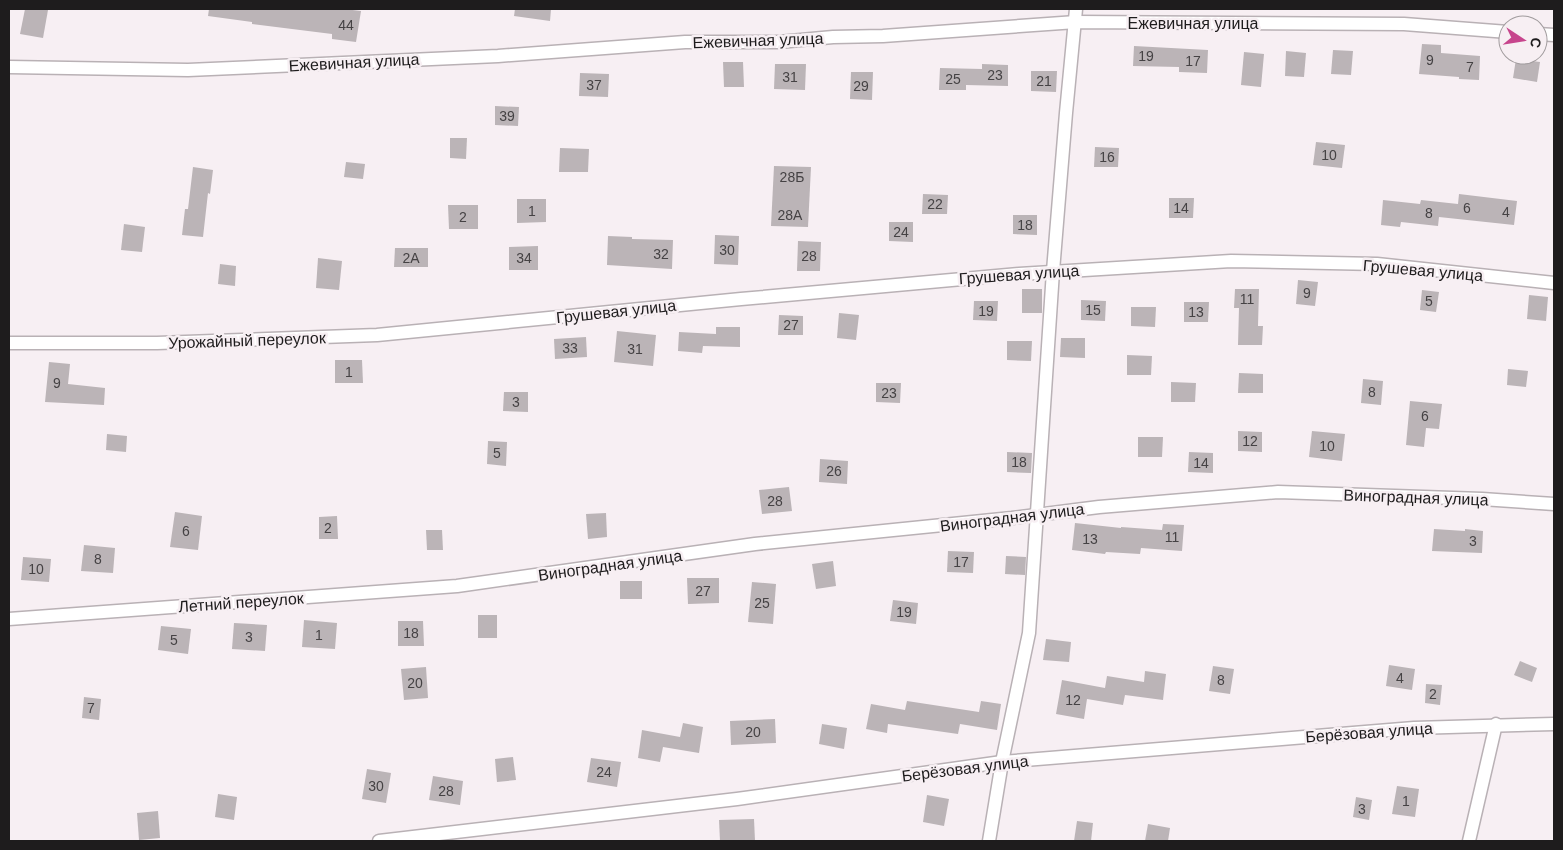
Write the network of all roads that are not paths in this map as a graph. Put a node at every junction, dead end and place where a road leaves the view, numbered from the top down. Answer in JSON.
{"nodes":[{"id":1,"x":1076,"y":9,"type":"edge"},
{"id":2,"x":1076,"y":22,"type":"junction"},
{"id":3,"x":1498,"y":31,"type":"edge"},
{"id":4,"x":9,"y":67,"type":"edge"},
{"id":5,"x":1053,"y":271,"type":"junction"},
{"id":6,"x":1554,"y":283,"type":"edge"},
{"id":7,"x":484,"y":324,"type":"joint"},
{"id":8,"x":9,"y":343,"type":"edge"},
{"id":9,"x":1554,"y":504,"type":"edge"},
{"id":10,"x":1037,"y":515,"type":"junction"},
{"id":11,"x":472,"y":584,"type":"joint"},
{"id":12,"x":9,"y":619,"type":"edge"},
{"id":13,"x":1496,"y":724,"type":"junction"},
{"id":14,"x":1554,"y":724,"type":"edge"},
{"id":15,"x":1002,"y":762,"type":"junction"},
{"id":16,"x":379,"y":841,"type":"edge"},
{"id":17,"x":988,"y":841,"type":"edge"},
{"id":18,"x":1469,"y":841,"type":"edge"}],
"edges":[{"from":1,"to":2,"type":"street"},
{"from":2,"to":3,"type":"street","name":"Ежевичная улица"},
{"from":2,"to":4,"type":"street","name":"Ежевичная улица"},
{"from":2,"to":5,"type":"street"},
{"from":5,"to":6,"type":"street","name":"Грушевая улица"},
{"from":5,"to":7,"type":"street","name":"Грушевая улица"},
{"from":5,"to":10,"type":"street"},
{"from":7,"to":8,"type":"street","name":"Урожайный переулок"},
{"from":9,"to":10,"type":"street","name":"Виноградная улица"},
{"from":10,"to":11,"type":"street","name":"Виноградная улица"},
{"from":10,"to":15,"type":"street"},
{"from":11,"to":12,"type":"street","name":"Летний переулок"},
{"from":13,"to":14,"type":"street","name":"Берёзовая улица"},
{"from":13,"to":15,"type":"street","name":"Берёзовая улица"},
{"from":13,"to":18,"type":"street"},
{"from":15,"to":16,"type":"street","name":"Берёзовая улица"},
{"from":15,"to":17,"type":"street"}]}
